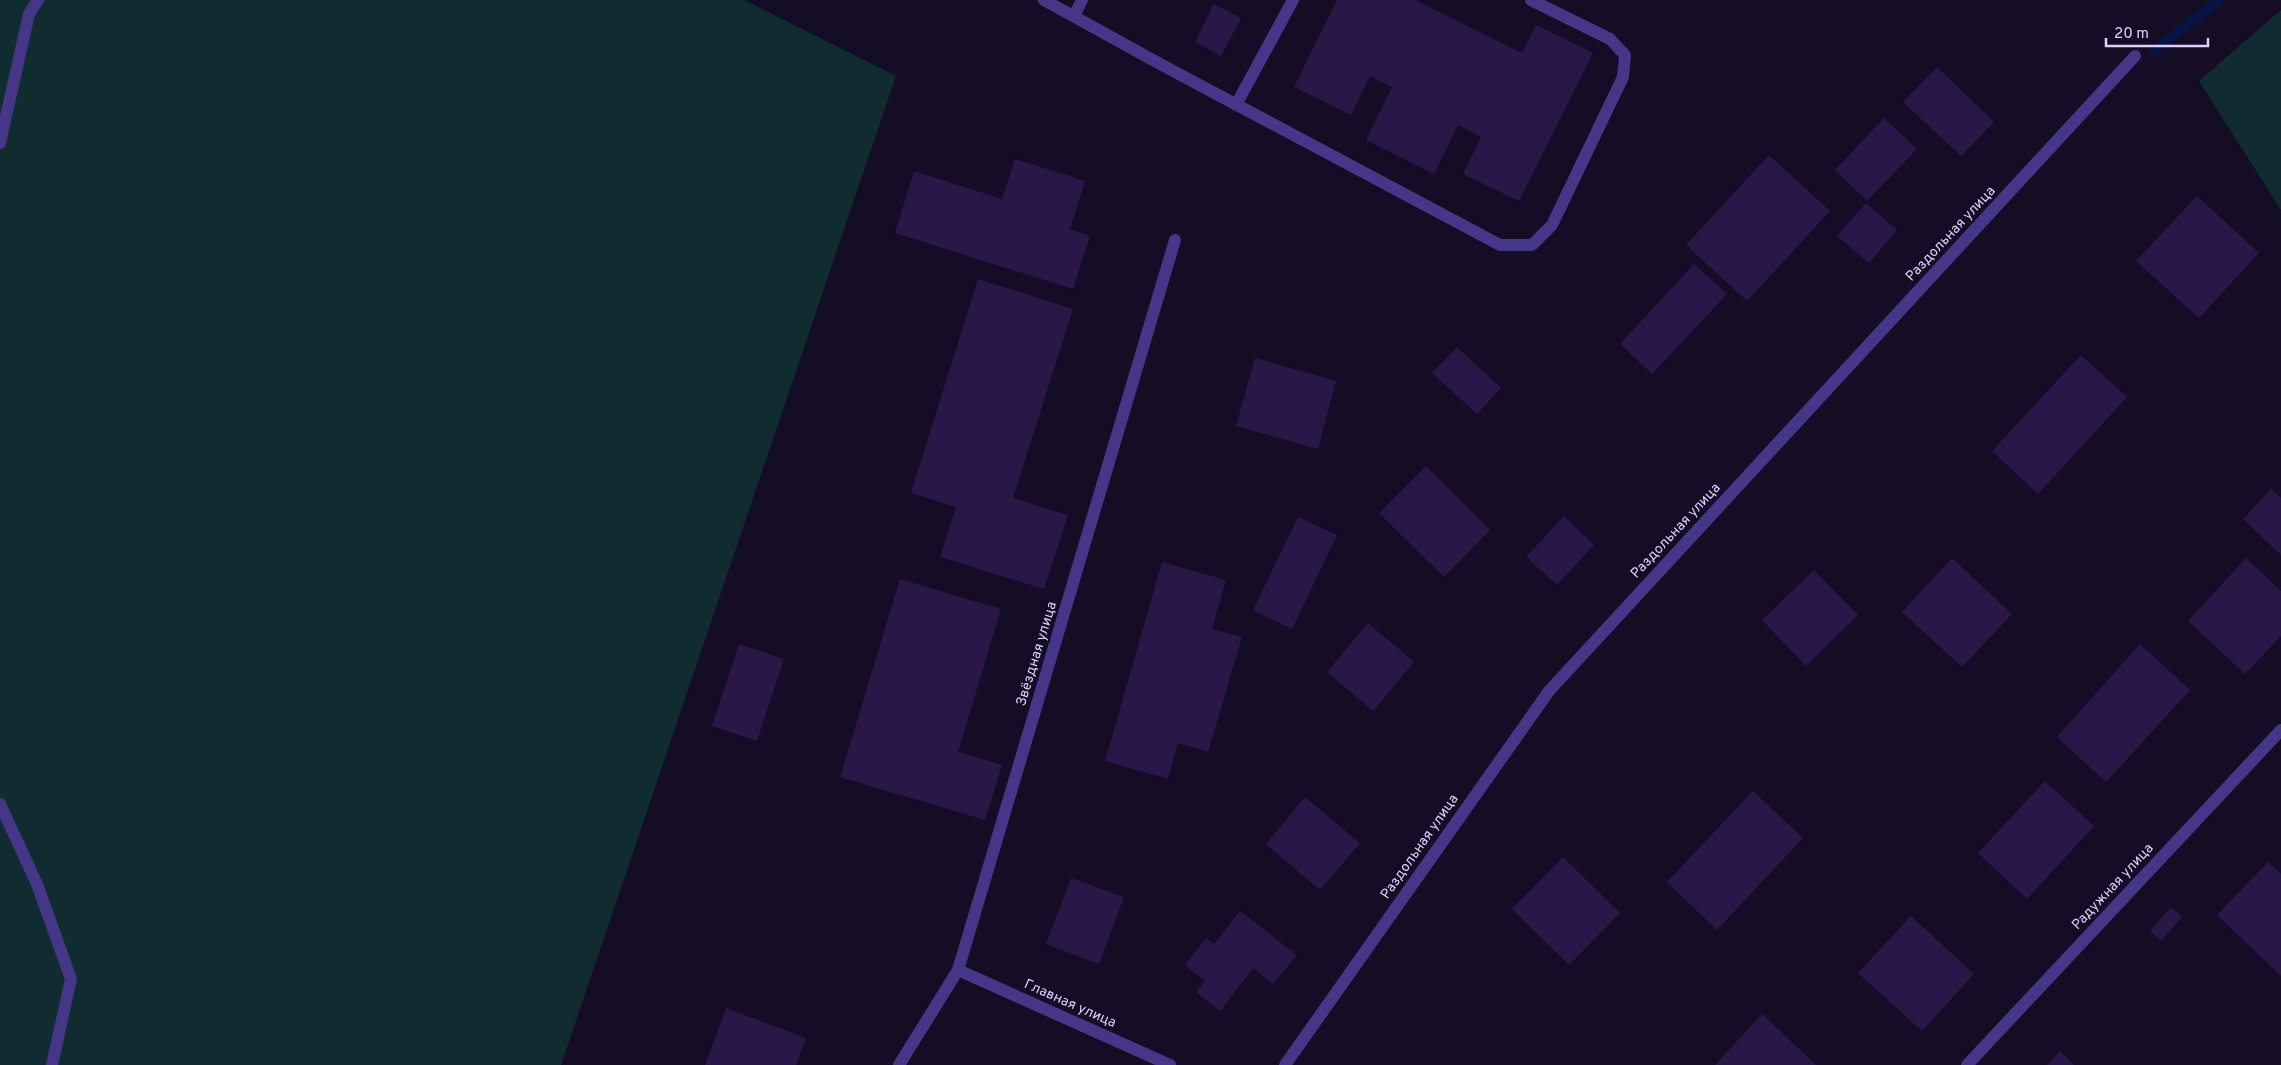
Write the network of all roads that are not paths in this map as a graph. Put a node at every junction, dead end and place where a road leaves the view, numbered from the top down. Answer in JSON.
{"nodes":[{"id":1,"x":38,"y":0,"type":"edge"},
{"id":2,"x":1044,"y":0,"type":"edge"},
{"id":3,"x":1082,"y":0,"type":"edge"},
{"id":4,"x":1293,"y":0,"type":"edge"},
{"id":5,"x":1531,"y":0,"type":"edge"},
{"id":6,"x":1074,"y":16,"type":"junction"},
{"id":7,"x":2136,"y":56,"type":"dead end"},
{"id":8,"x":1236,"y":105,"type":"junction"},
{"id":9,"x":0,"y":143,"type":"edge"},
{"id":10,"x":1175,"y":240,"type":"dead end"},
{"id":11,"x":2281,"y":730,"type":"edge"},
{"id":12,"x":0,"y":804,"type":"edge"},
{"id":13,"x":958,"y":970,"type":"junction"},
{"id":14,"x":52,"y":1065,"type":"edge"},
{"id":15,"x":900,"y":1065,"type":"edge"},
{"id":16,"x":1170,"y":1065,"type":"edge"},
{"id":17,"x":1285,"y":1065,"type":"edge"},
{"id":18,"x":1967,"y":1065,"type":"edge"}],
"edges":[{"from":1,"to":9,"type":"street"},
{"from":2,"to":6,"type":"street"},
{"from":3,"to":6,"type":"street"},
{"from":4,"to":8,"type":"street"},
{"from":5,"to":8,"type":"street"},
{"from":6,"to":8,"type":"street"},
{"from":7,"to":17,"type":"street","name":"Раздольная улица"},
{"from":10,"to":13,"type":"street","name":"Звёздная улица"},
{"from":11,"to":18,"type":"street","name":"Радужная улица"},
{"from":12,"to":14,"type":"street"},
{"from":13,"to":15,"type":"street","name":"Звёздная улица"},
{"from":13,"to":16,"type":"street","name":"Главная улица"}]}
